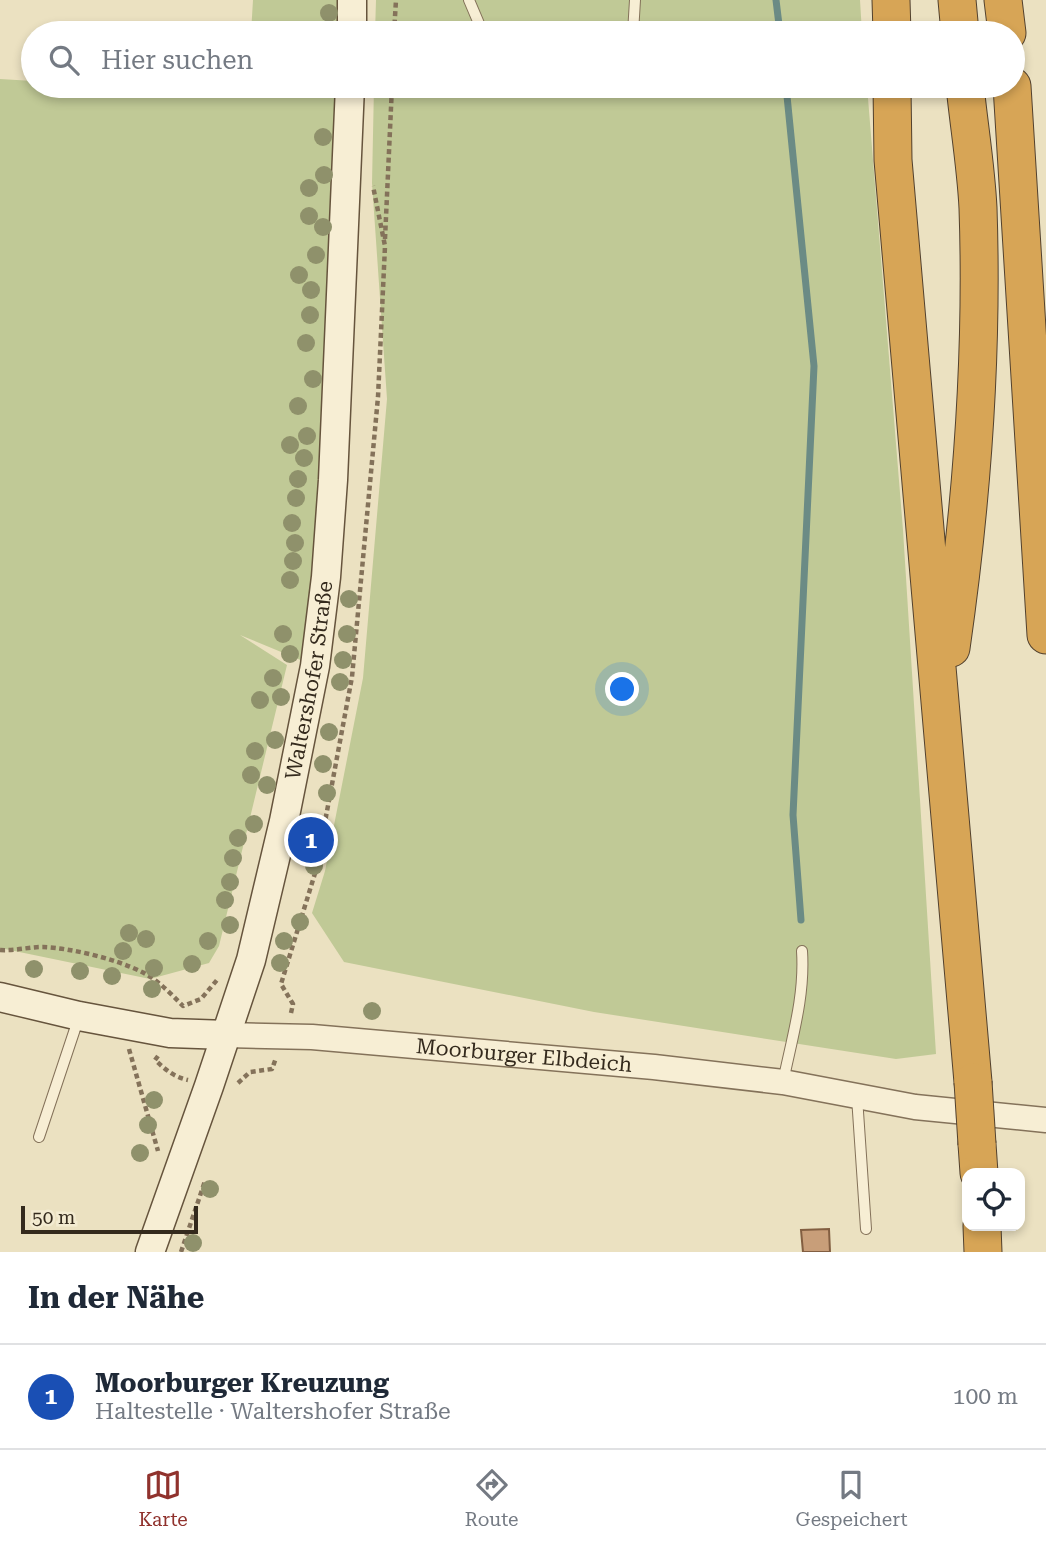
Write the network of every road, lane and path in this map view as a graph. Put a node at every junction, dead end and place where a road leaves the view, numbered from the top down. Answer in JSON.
{"nodes":[{"id":1,"x":352,"y":0,"type":"edge"},
{"id":2,"x":396,"y":0,"type":"edge"},
{"id":3,"x":469,"y":0,"type":"edge"},
{"id":4,"x":635,"y":0,"type":"edge"},
{"id":5,"x":891,"y":0,"type":"edge"},
{"id":6,"x":957,"y":0,"type":"edge"},
{"id":7,"x":1003,"y":0,"type":"edge"},
{"id":8,"x":352,"y":21,"type":"edge"},
{"id":9,"x":395,"y":21,"type":"edge"},
{"id":10,"x":478,"y":21,"type":"edge"},
{"id":11,"x":634,"y":21,"type":"edge"},
{"id":12,"x":892,"y":21,"type":"edge"},
{"id":13,"x":959,"y":21,"type":"edge"},
{"id":14,"x":1006,"y":21,"type":"edge"},
{"id":15,"x":349,"y":98,"type":"edge"},
{"id":16,"x":391,"y":98,"type":"edge"},
{"id":17,"x":892,"y":98,"type":"edge"},
{"id":18,"x":966,"y":98,"type":"edge"},
{"id":19,"x":1014,"y":98,"type":"edge"},
{"id":20,"x":385,"y":246,"type":"dead end"},
{"id":21,"x":1046,"y":635,"type":"edge"},
{"id":22,"x":943,"y":722,"type":"junction"},
{"id":23,"x":0,"y":950,"type":"edge"},
{"id":24,"x":802,"y":951,"type":"dead end"},
{"id":25,"x":244,"y":979,"type":"junction"},
{"id":26,"x":0,"y":997,"type":"edge"},
{"id":27,"x":293,"y":1004,"type":"dead end"},
{"id":28,"x":79,"y":1016,"type":"junction"},
{"id":29,"x":123,"y":1024,"type":"junction"},
{"id":30,"x":227,"y":1035,"type":"junction"},
{"id":31,"x":284,"y":1036,"type":"junction"},
{"id":32,"x":783,"y":1082,"type":"junction"},
{"id":33,"x":236,"y":1087,"type":"dead end"},
{"id":34,"x":857,"y":1097,"type":"junction"},
{"id":35,"x":1046,"y":1120,"type":"edge"},
{"id":36,"x":39,"y":1137,"type":"dead end"},
{"id":37,"x":978,"y":1158,"type":"edge"},
{"id":38,"x":170,"y":1195,"type":"junction"},
{"id":39,"x":866,"y":1229,"type":"dead end"},
{"id":40,"x":982,"y":1231,"type":"edge"},
{"id":41,"x":150,"y":1252,"type":"edge"},
{"id":42,"x":983,"y":1252,"type":"edge"}],
"edges":[{"from":1,"to":8,"type":"main road"},
{"from":2,"to":9,"type":"path"},
{"from":3,"to":10,"type":"lane"},
{"from":4,"to":11,"type":"lane"},
{"from":5,"to":12,"type":"highway"},
{"from":6,"to":13,"type":"highway"},
{"from":7,"to":14,"type":"highway"},
{"from":15,"to":25,"type":"main road","name":"Waltershofer Straße"},
{"from":16,"to":20,"type":"path"},
{"from":17,"to":22,"type":"highway"},
{"from":18,"to":22,"type":"highway"},
{"from":19,"to":21,"type":"highway"},
{"from":22,"to":37,"type":"highway","bridge":true},
{"from":23,"to":25,"type":"path"},
{"from":24,"to":32,"type":"lane"},
{"from":25,"to":27,"type":"path"},
{"from":25,"to":30,"type":"main road","name":"Waltershofer Straße"},
{"from":26,"to":28,"type":"main road","name":"Moorburger Elbdeich"},
{"from":28,"to":29,"type":"main road","name":"Moorburger Elbdeich"},
{"from":28,"to":36,"type":"lane"},
{"from":29,"to":30,"type":"main road","name":"Moorburger Elbdeich"},
{"from":29,"to":38,"type":"path"},
{"from":30,"to":31,"type":"street","name":"Moorburger Elbdeich"},
{"from":30,"to":38,"type":"main road","name":"Waltershofer Straße"},
{"from":31,"to":32,"type":"street","name":"Moorburger Elbdeich"},
{"from":31,"to":33,"type":"path"},
{"from":32,"to":34,"type":"street","name":"Moorburger Elbdeich"},
{"from":34,"to":35,"type":"street","name":"Moorburger Elbdeich"},
{"from":34,"to":39,"type":"lane"},
{"from":38,"to":41,"type":"main road","name":"Waltershofer Straße"},
{"from":40,"to":42,"type":"highway"}]}
